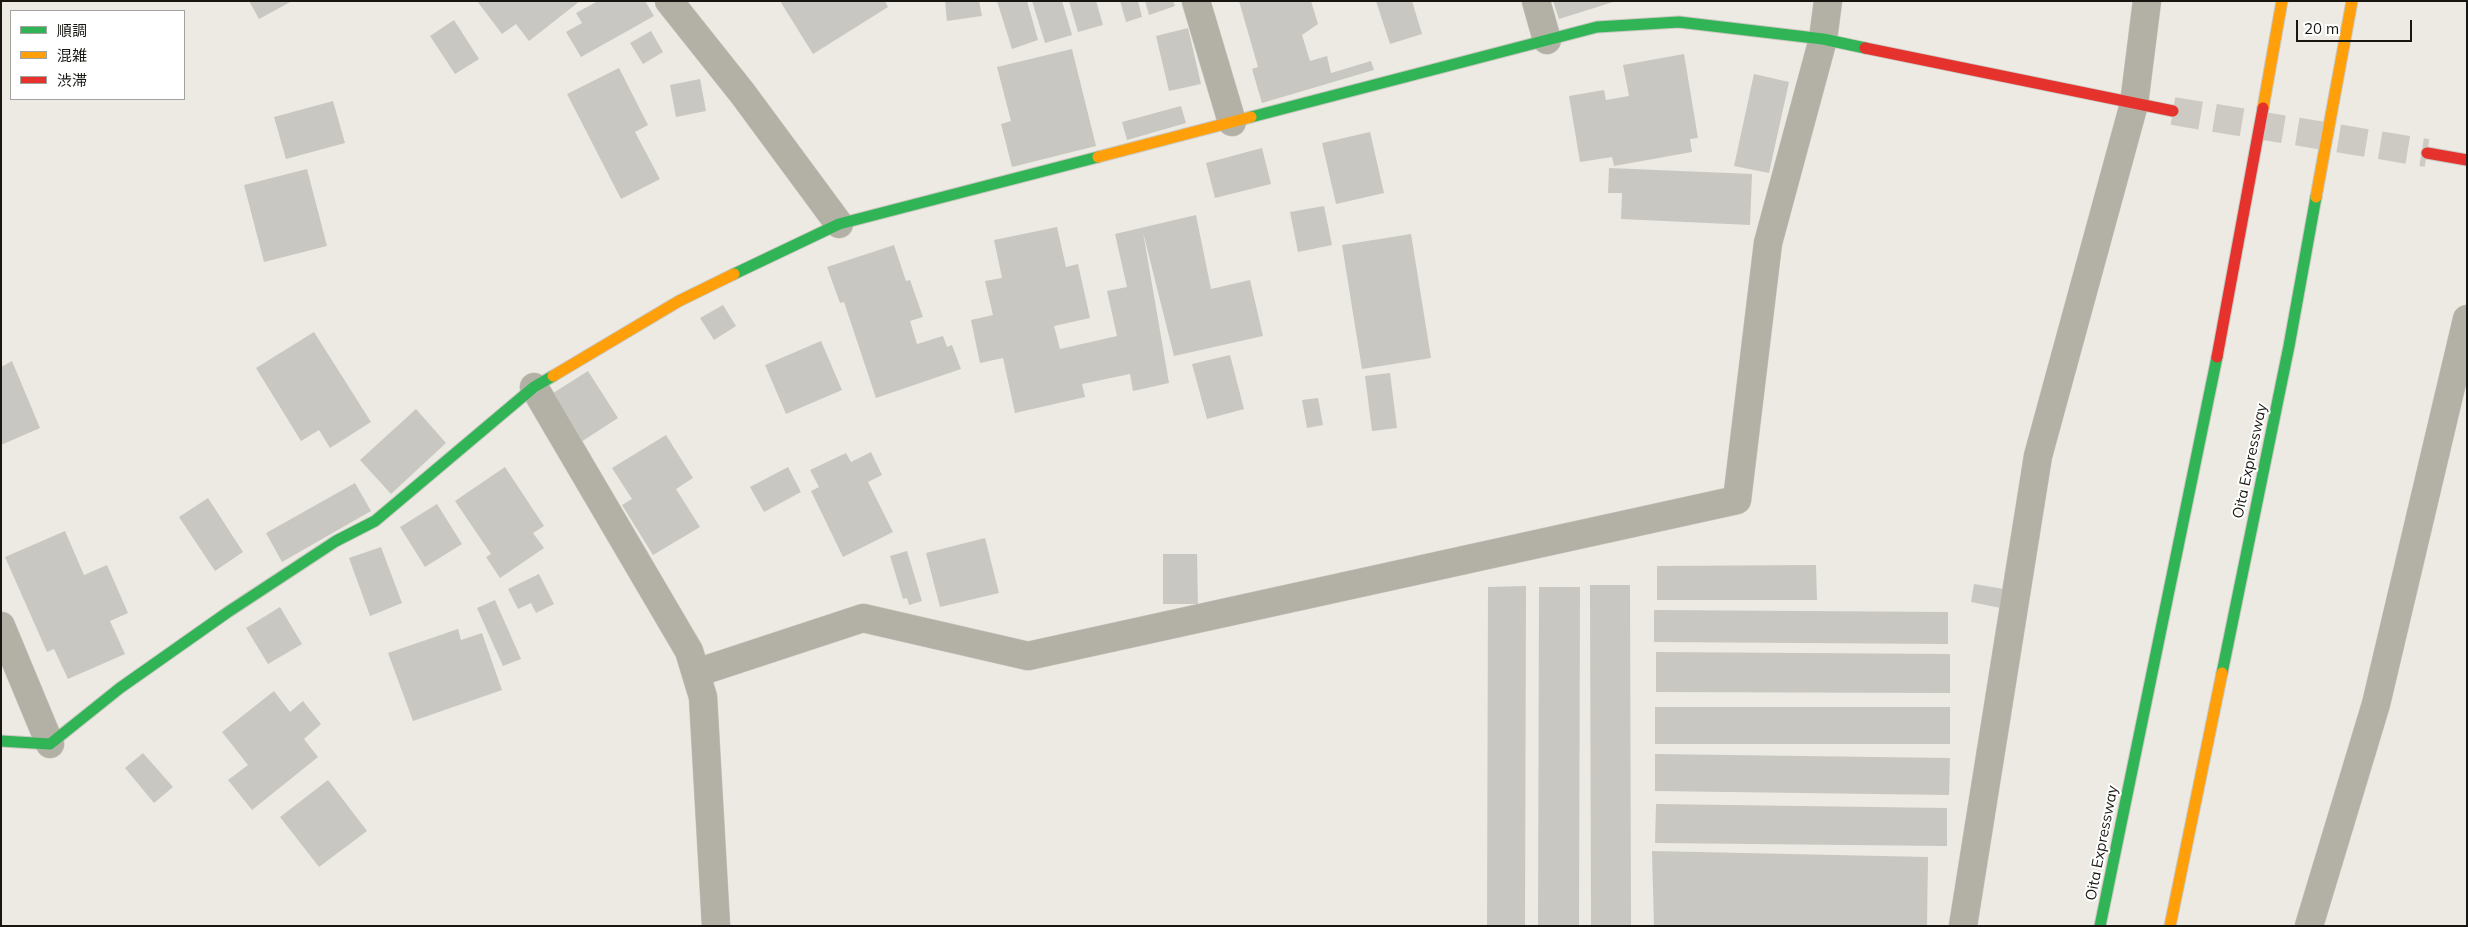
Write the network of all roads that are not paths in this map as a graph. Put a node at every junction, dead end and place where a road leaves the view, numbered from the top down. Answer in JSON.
{"nodes":[{"id":1,"x":669,"y":1,"type":"edge"},
{"id":2,"x":1196,"y":1,"type":"edge"},
{"id":3,"x":1536,"y":1,"type":"edge"},
{"id":4,"x":1828,"y":1,"type":"edge"},
{"id":5,"x":2147,"y":1,"type":"edge"},
{"id":6,"x":2282,"y":1,"type":"edge"},
{"id":7,"x":2352,"y":1,"type":"edge"},
{"id":8,"x":1823,"y":39,"type":"junction"},
{"id":9,"x":1547,"y":40,"type":"junction"},
{"id":10,"x":2134,"y":104,"type":"junction"},
{"id":11,"x":2173,"y":111,"type":"tunnel mouth"},
{"id":12,"x":1232,"y":122,"type":"junction"},
{"id":13,"x":2427,"y":153,"type":"tunnel mouth"},
{"id":14,"x":2467,"y":160,"type":"edge"},
{"id":15,"x":839,"y":224,"type":"junction"},
{"id":16,"x":2467,"y":319,"type":"edge"},
{"id":17,"x":534,"y":387,"type":"junction"},
{"id":18,"x":1,"y":626,"type":"edge"},
{"id":19,"x":696,"y":673,"type":"junction"},
{"id":20,"x":1,"y":742,"type":"edge"},
{"id":21,"x":50,"y":744,"type":"junction"},
{"id":22,"x":716,"y":926,"type":"edge"},
{"id":23,"x":1964,"y":926,"type":"edge"},
{"id":24,"x":2100,"y":926,"type":"edge"},
{"id":25,"x":2170,"y":926,"type":"edge"},
{"id":26,"x":2309,"y":926,"type":"edge"}],
"edges":[{"from":1,"to":15,"type":"street"},
{"from":2,"to":12,"type":"street"},
{"from":3,"to":9,"type":"street"},
{"from":4,"to":8,"type":"street"},
{"from":5,"to":10,"type":"street"},
{"from":6,"to":24,"type":"main road","name":"Oita Expressway"},
{"from":7,"to":25,"type":"main road","name":"Oita Expressway"},
{"from":8,"to":9,"type":"main road"},
{"from":8,"to":10,"type":"main road"},
{"from":8,"to":19,"type":"street"},
{"from":9,"to":12,"type":"main road"},
{"from":10,"to":11,"type":"main road"},
{"from":10,"to":23,"type":"street"},
{"from":12,"to":15,"type":"main road"},
{"from":13,"to":14,"type":"main road"},
{"from":15,"to":17,"type":"main road"},
{"from":16,"to":26,"type":"street"},
{"from":17,"to":19,"type":"street"},
{"from":17,"to":21,"type":"main road"},
{"from":18,"to":21,"type":"street"},
{"from":19,"to":22,"type":"street"},
{"from":20,"to":21,"type":"main road"}]}
